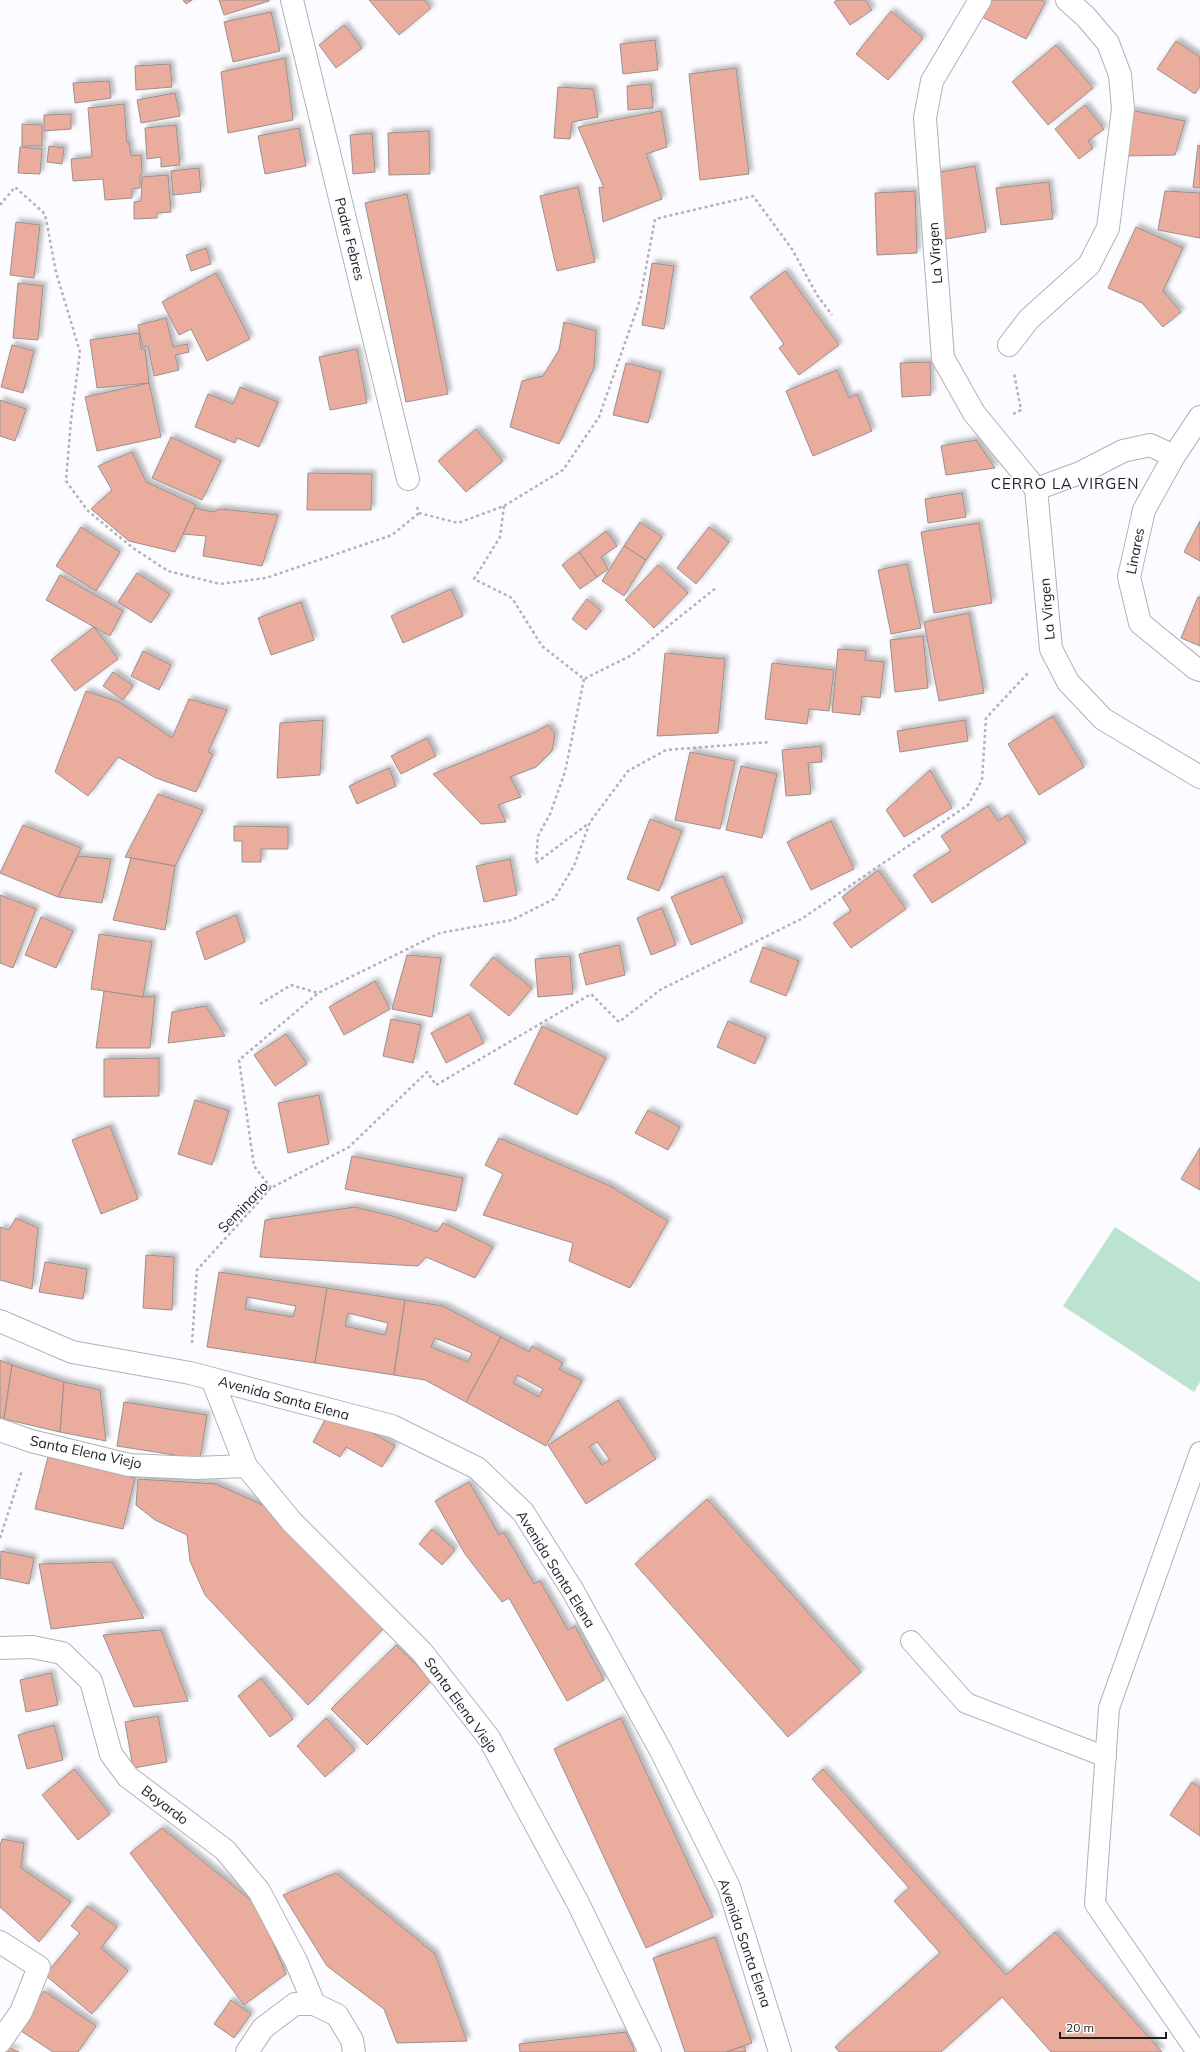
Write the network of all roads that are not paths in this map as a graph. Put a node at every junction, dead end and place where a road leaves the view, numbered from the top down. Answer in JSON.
{"nodes":[{"id":1,"x":292,"y":0,"type":"edge"},
{"id":2,"x":980,"y":0,"type":"edge"},
{"id":3,"x":1067,"y":0,"type":"edge"},
{"id":4,"x":1009,"y":345,"type":"road end"},
{"id":5,"x":1200,"y":417,"type":"edge"},
{"id":6,"x":1174,"y":456,"type":"junction"},
{"id":7,"x":408,"y":479,"type":"road end"},
{"id":8,"x":1036,"y":489,"type":"junction"},
{"id":9,"x":1200,"y":670,"type":"edge"},
{"id":10,"x":1200,"y":777,"type":"edge"},
{"id":11,"x":0,"y":1321,"type":"edge"},
{"id":12,"x":212,"y":1379,"type":"junction"},
{"id":13,"x":0,"y":1430,"type":"edge"},
{"id":14,"x":1200,"y":1452,"type":"edge"},
{"id":15,"x":246,"y":1466,"type":"junction"},
{"id":16,"x":911,"y":1641,"type":"dead end"},
{"id":17,"x":0,"y":1648,"type":"edge"},
{"id":18,"x":1106,"y":1757,"type":"junction"},
{"id":19,"x":0,"y":1942,"type":"edge"},
{"id":20,"x":314,"y":2004,"type":"junction"},
{"id":21,"x":0,"y":2042,"type":"edge"},
{"id":22,"x":247,"y":2052,"type":"edge"},
{"id":23,"x":354,"y":2052,"type":"edge"},
{"id":24,"x":650,"y":2052,"type":"edge"},
{"id":25,"x":780,"y":2052,"type":"edge"},
{"id":26,"x":1197,"y":2052,"type":"edge"}],
"edges":[{"from":1,"to":7,"type":"street","name":"Padre Febres"},
{"from":2,"to":8,"type":"street","name":"La Virgen"},
{"from":3,"to":4,"type":"street"},
{"from":5,"to":6,"type":"street","name":"Linares"},
{"from":6,"to":8,"type":"street"},
{"from":6,"to":9,"type":"street","name":"Linares"},
{"from":8,"to":10,"type":"street","name":"La Virgen"},
{"from":11,"to":12,"type":"street","name":"Avenida Santa Elena"},
{"from":12,"to":15,"type":"street","name":"Santa Elena Viejo"},
{"from":12,"to":25,"type":"street","name":"Avenida Santa Elena"},
{"from":13,"to":15,"type":"street","name":"Santa Elena Viejo"},
{"from":14,"to":18,"type":"lane"},
{"from":15,"to":24,"type":"street","name":"Santa Elena Viejo"},
{"from":16,"to":18,"type":"lane"},
{"from":17,"to":20,"type":"street","name":"Boyardo"},
{"from":18,"to":26,"type":"lane"},
{"from":19,"to":21,"type":"street"},
{"from":20,"to":22,"type":"street"},
{"from":20,"to":23,"type":"street"}]}
